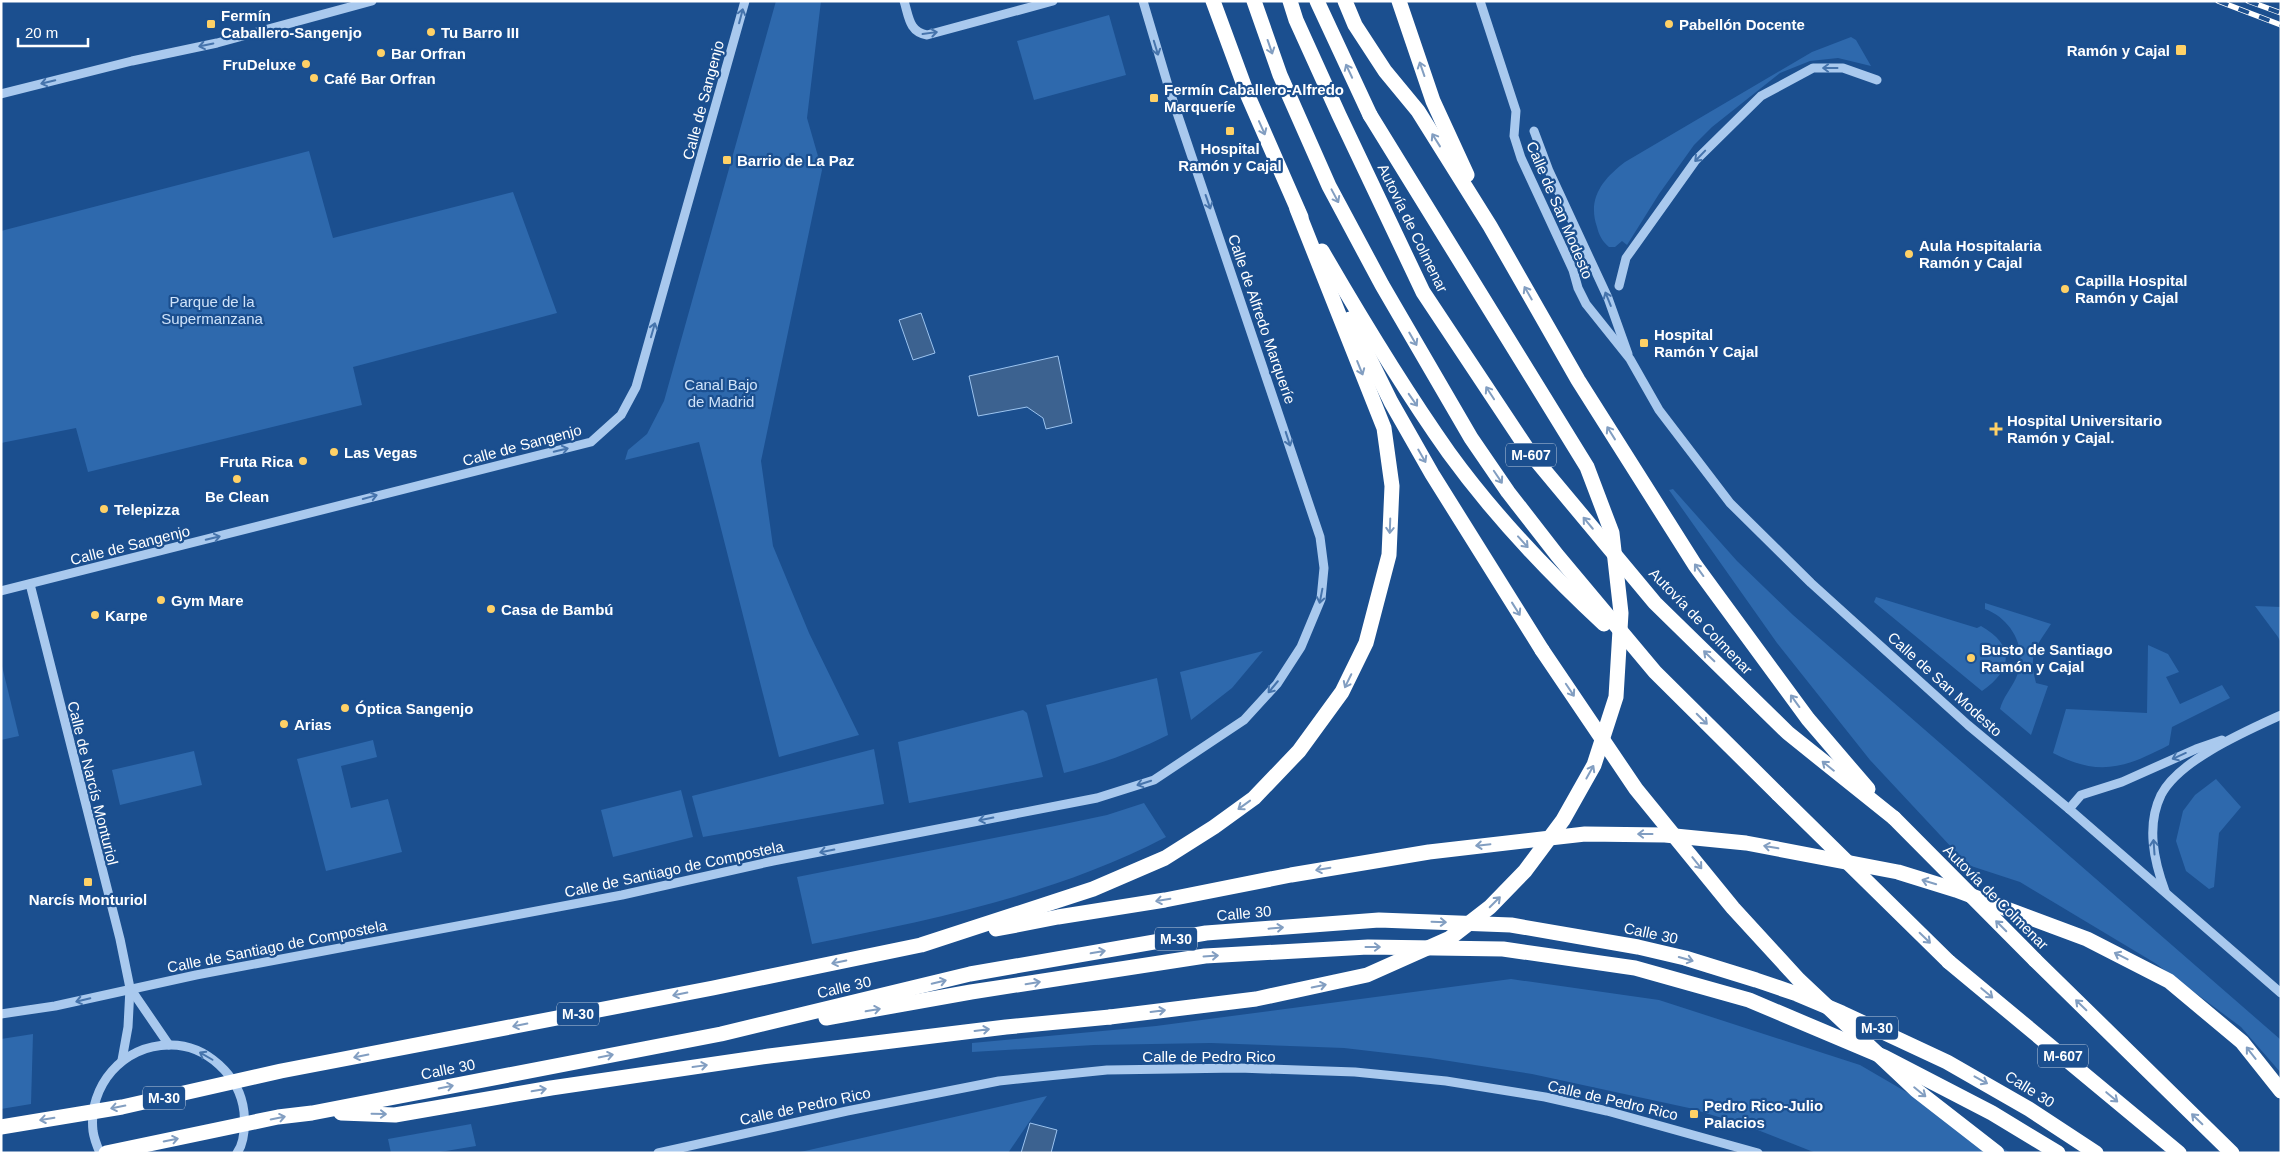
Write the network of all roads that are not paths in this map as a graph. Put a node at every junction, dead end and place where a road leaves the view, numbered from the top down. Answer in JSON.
{"nodes":[{"id":1,"x":372,"y":1,"type":"edge"},
{"id":2,"x":744,"y":1,"type":"edge"},
{"id":3,"x":904,"y":1,"type":"edge"},
{"id":4,"x":1053,"y":1,"type":"edge"},
{"id":5,"x":1135,"y":1,"type":"edge"},
{"id":6,"x":1213,"y":1,"type":"edge"},
{"id":7,"x":1254,"y":1,"type":"edge"},
{"id":8,"x":1290,"y":1,"type":"edge"},
{"id":9,"x":1317,"y":1,"type":"edge"},
{"id":10,"x":1345,"y":1,"type":"edge"},
{"id":11,"x":1399,"y":1,"type":"edge"},
{"id":12,"x":1480,"y":1,"type":"edge"},
{"id":13,"x":1143,"y":4,"type":"edge"},
{"id":14,"x":1877,"y":80,"type":"dead end"},
{"id":15,"x":1,"y":94,"type":"edge"},
{"id":16,"x":1534,"y":131,"type":"dead end"},
{"id":17,"x":1297,"y":209,"type":"junction"},
{"id":18,"x":1490,"y":226,"type":"junction"},
{"id":19,"x":1619,"y":286,"type":"dead end"},
{"id":20,"x":1630,"y":359,"type":"junction"},
{"id":21,"x":30,"y":584,"type":"junction"},
{"id":22,"x":1,"y":592,"type":"edge"},
{"id":23,"x":1301,"y":647,"type":"joint"},
{"id":24,"x":1655,"y":672,"type":"junction"},
{"id":25,"x":2281,"y":715,"type":"edge"},
{"id":26,"x":2241,"y":734,"type":"junction"},
{"id":27,"x":2069,"y":809,"type":"junction"},
{"id":28,"x":1894,"y":818,"type":"junction"},
{"id":29,"x":2166,"y":894,"type":"junction"},
{"id":30,"x":921,"y":944,"type":"junction"},
{"id":31,"x":130,"y":988,"type":"junction"},
{"id":32,"x":2281,"y":993,"type":"edge"},
{"id":33,"x":1,"y":1014,"type":"edge"},
{"id":34,"x":721,"y":1034,"type":"junction"},
{"id":35,"x":169,"y":1045,"type":"junction"},
{"id":36,"x":122,"y":1060,"type":"junction"},
{"id":37,"x":234,"y":1082,"type":"junction"},
{"id":38,"x":2281,"y":1091,"type":"edge"},
{"id":39,"x":93,"y":1112,"type":"junction"},
{"id":40,"x":312,"y":1113,"type":"junction"},
{"id":41,"x":245,"y":1125,"type":"junction"},
{"id":42,"x":1,"y":1127,"type":"edge"},
{"id":43,"x":100,"y":1153,"type":"edge"},
{"id":44,"x":106,"y":1153,"type":"edge"},
{"id":45,"x":237,"y":1153,"type":"edge"},
{"id":46,"x":658,"y":1153,"type":"edge"},
{"id":47,"x":1758,"y":1153,"type":"edge"},
{"id":48,"x":1998,"y":1153,"type":"edge"},
{"id":49,"x":2058,"y":1153,"type":"edge"},
{"id":50,"x":2096,"y":1153,"type":"edge"},
{"id":51,"x":2179,"y":1153,"type":"edge"},
{"id":52,"x":2232,"y":1153,"type":"edge"}],
"edges":[{"from":1,"to":15,"type":"street","one_way":true},
{"from":21,"to":2,"type":"street","name":"Calle de Sangenjo","one_way":true},
{"from":3,"to":4,"type":"street","one_way":true},
{"from":5,"to":13,"type":"street"},
{"from":6,"to":17,"type":"highway","one_way":true},
{"from":7,"to":24,"type":"highway","number":"M-607","one_way":true},
{"from":28,"to":8,"type":"highway","name":"Autovía de Colmenar","number":"M-607","one_way":true},
{"from":40,"to":9,"type":"highway","one_way":true,"bridge":true},
{"from":18,"to":10,"type":"highway","one_way":true},
{"from":18,"to":11,"type":"highway","one_way":true},
{"from":12,"to":20,"type":"street","name":"Calle de San Modesto"},
{"from":13,"to":23,"type":"street","name":"Calle de Alfredo Marqueríe","one_way":true},
{"from":14,"to":19,"type":"street","one_way":true},
{"from":20,"to":16,"type":"street","name":"Calle de San Modesto","one_way":true},
{"from":17,"to":24,"type":"highway","one_way":true},
{"from":17,"to":30,"type":"highway","one_way":true},
{"from":17,"to":48,"type":"highway","one_way":true,"bridge":true},
{"from":28,"to":18,"type":"highway","one_way":true},
{"from":20,"to":27,"type":"street","name":"Calle de San Modesto"},
{"from":21,"to":22,"type":"street","name":"Calle de Sangenjo"},
{"from":21,"to":31,"type":"street","name":"Calle de Narcís Monturiol"},
{"from":23,"to":31,"type":"street","name":"Calle de Santiago de Compostela","one_way":true},
{"from":24,"to":51,"type":"highway","number":"M-607","one_way":true,"bridge":true},
{"from":25,"to":26,"type":"street"},
{"from":26,"to":27,"type":"street","one_way":true},
{"from":29,"to":26,"type":"street","one_way":true},
{"from":27,"to":29,"type":"street","name":"Calle de San Modesto"},
{"from":52,"to":28,"type":"highway","name":"Autovía de Colmenar","number":"M-607","one_way":true,"bridge":true},
{"from":29,"to":32,"type":"street","name":"Calle de San Modesto"},
{"from":30,"to":37,"type":"highway","number":"M-30","one_way":true},
{"from":38,"to":30,"type":"highway","name":"Calle 30","number":"M-30","one_way":true},
{"from":31,"to":33,"type":"street","name":"Calle de Santiago de Compostela","one_way":true},
{"from":31,"to":35,"type":"street","name":"Calle de Narcís Monturiol"},
{"from":31,"to":36,"type":"street","name":"Calle de Narcís Monturiol"},
{"from":40,"to":34,"type":"highway","name":"Calle 30","number":"M-30","one_way":true},
{"from":34,"to":49,"type":"highway","one_way":true},
{"from":34,"to":50,"type":"highway","name":"Calle 30","number":"M-30","one_way":true},
{"from":35,"to":36,"type":"street"},
{"from":37,"to":35,"type":"street","one_way":true},
{"from":36,"to":39,"type":"street"},
{"from":37,"to":39,"type":"highway","number":"M-30","one_way":true},
{"from":37,"to":41,"type":"street"},
{"from":39,"to":42,"type":"highway","number":"M-30","one_way":true},
{"from":39,"to":43,"type":"street"},
{"from":41,"to":40,"type":"highway","name":"Calle 30","number":"M-30","one_way":true},
{"from":44,"to":41,"type":"highway","number":"M-30","one_way":true},
{"from":41,"to":45,"type":"street"},
{"from":46,"to":47,"type":"street","name":"Calle de Pedro Rico"}]}
